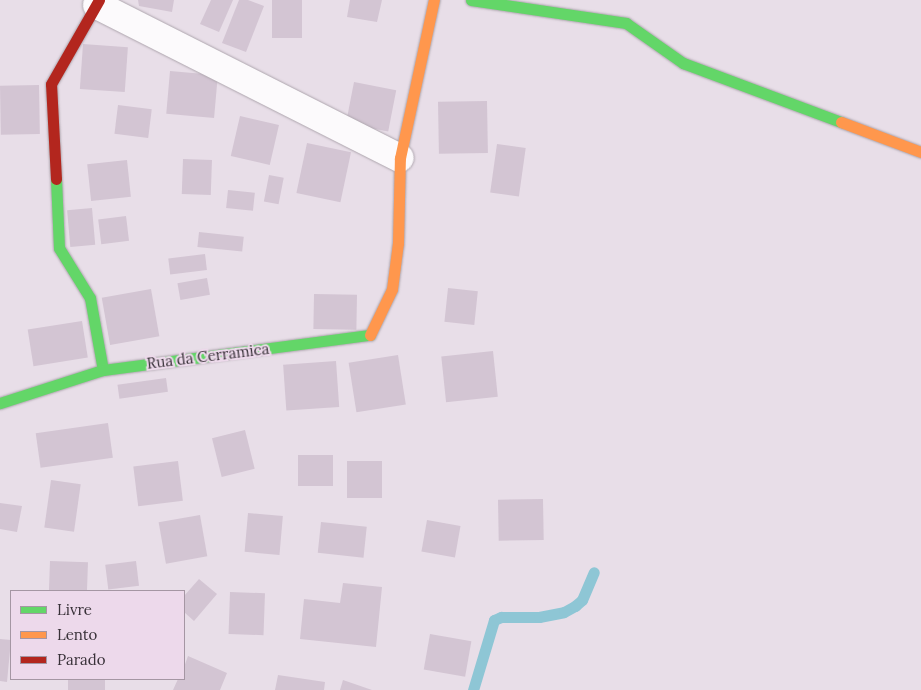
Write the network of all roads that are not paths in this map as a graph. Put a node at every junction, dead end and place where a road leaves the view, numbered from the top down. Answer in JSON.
{"nodes":[{"id":1,"x":434,"y":0,"type":"edge"},
{"id":2,"x":471,"y":0,"type":"edge"},
{"id":3,"x":98,"y":2,"type":"edge"},
{"id":4,"x":921,"y":152,"type":"edge"},
{"id":5,"x":400,"y":158,"type":"junction"},
{"id":6,"x":103,"y":370,"type":"junction"},
{"id":7,"x":0,"y":403,"type":"edge"}],
"edges":[{"from":1,"to":5,"type":"street"},
{"from":2,"to":4,"type":"street"},
{"from":3,"to":5,"type":"street"},
{"from":3,"to":6,"type":"street"},
{"from":5,"to":6,"type":"street","name":"Rua da Cerramica"},
{"from":6,"to":7,"type":"street","name":"Rua da Cerramica"}]}
